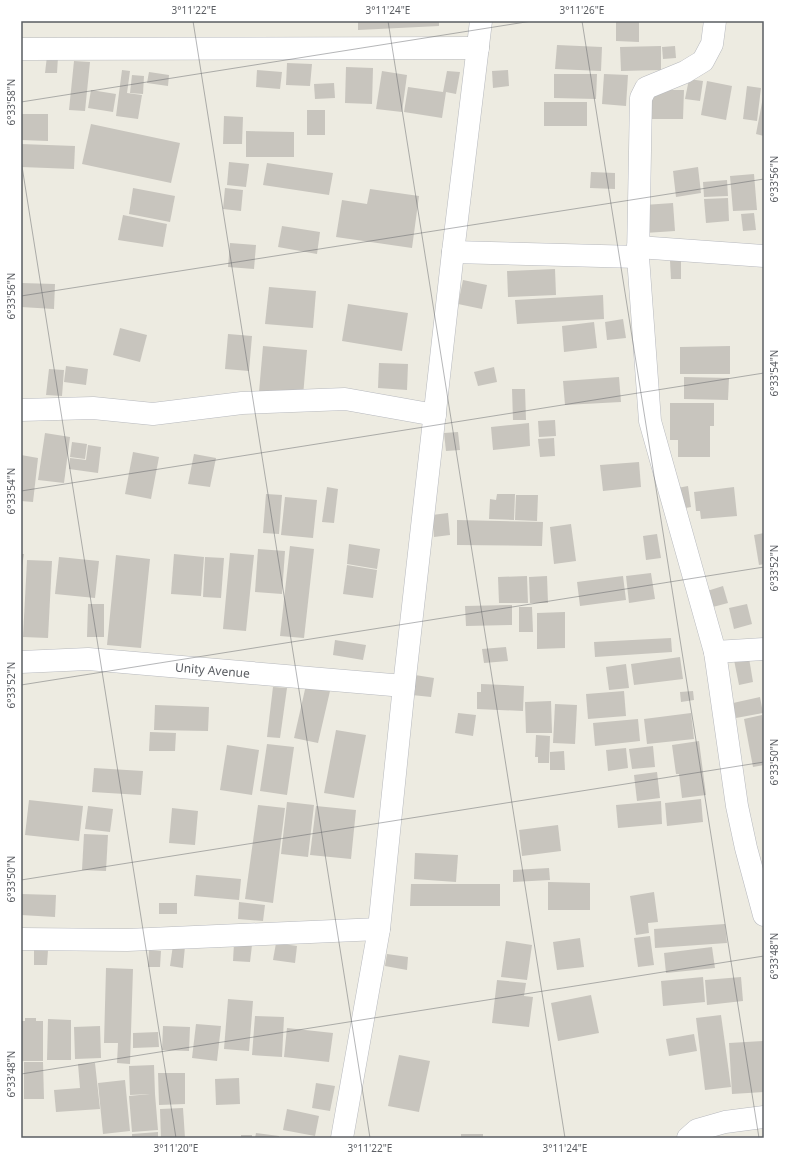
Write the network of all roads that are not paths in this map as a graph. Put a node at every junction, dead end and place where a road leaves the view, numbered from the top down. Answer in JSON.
{"nodes":[{"id":1,"x":481,"y":21,"type":"edge"},
{"id":2,"x":715,"y":21,"type":"edge"},
{"id":3,"x":478,"y":48,"type":"junction"},
{"id":4,"x":21,"y":49,"type":"edge"},
{"id":5,"x":453,"y":252,"type":"junction"},
{"id":6,"x":638,"y":252,"type":"junction"},
{"id":7,"x":764,"y":256,"type":"edge"},
{"id":8,"x":21,"y":410,"type":"edge"},
{"id":9,"x":435,"y":415,"type":"junction"},
{"id":10,"x":764,"y":649,"type":"edge"},
{"id":11,"x":715,"y":652,"type":"junction"},
{"id":12,"x":21,"y":662,"type":"edge"},
{"id":13,"x":404,"y":686,"type":"junction"},
{"id":14,"x":755,"y":853,"type":"edge"},
{"id":15,"x":764,"y":915,"type":"edge"},
{"id":16,"x":379,"y":928,"type":"junction"},
{"id":17,"x":21,"y":938,"type":"edge"},
{"id":18,"x":764,"y":1117,"type":"edge"},
{"id":19,"x":342,"y":1138,"type":"edge"},
{"id":20,"x":688,"y":1138,"type":"edge"}],
"edges":[{"from":1,"to":3,"type":"street"},
{"from":2,"to":6,"type":"street"},
{"from":3,"to":4,"type":"street"},
{"from":3,"to":5,"type":"street"},
{"from":5,"to":6,"type":"street"},
{"from":5,"to":9,"type":"street"},
{"from":6,"to":7,"type":"street"},
{"from":6,"to":11,"type":"street"},
{"from":8,"to":9,"type":"street"},
{"from":9,"to":13,"type":"street"},
{"from":10,"to":11,"type":"street"},
{"from":11,"to":14,"type":"street"},
{"from":12,"to":13,"type":"street","name":"Unity Avenue"},
{"from":13,"to":16,"type":"street"},
{"from":14,"to":15,"type":"street"},
{"from":16,"to":17,"type":"street"},
{"from":16,"to":19,"type":"street"},
{"from":18,"to":20,"type":"street"}]}
